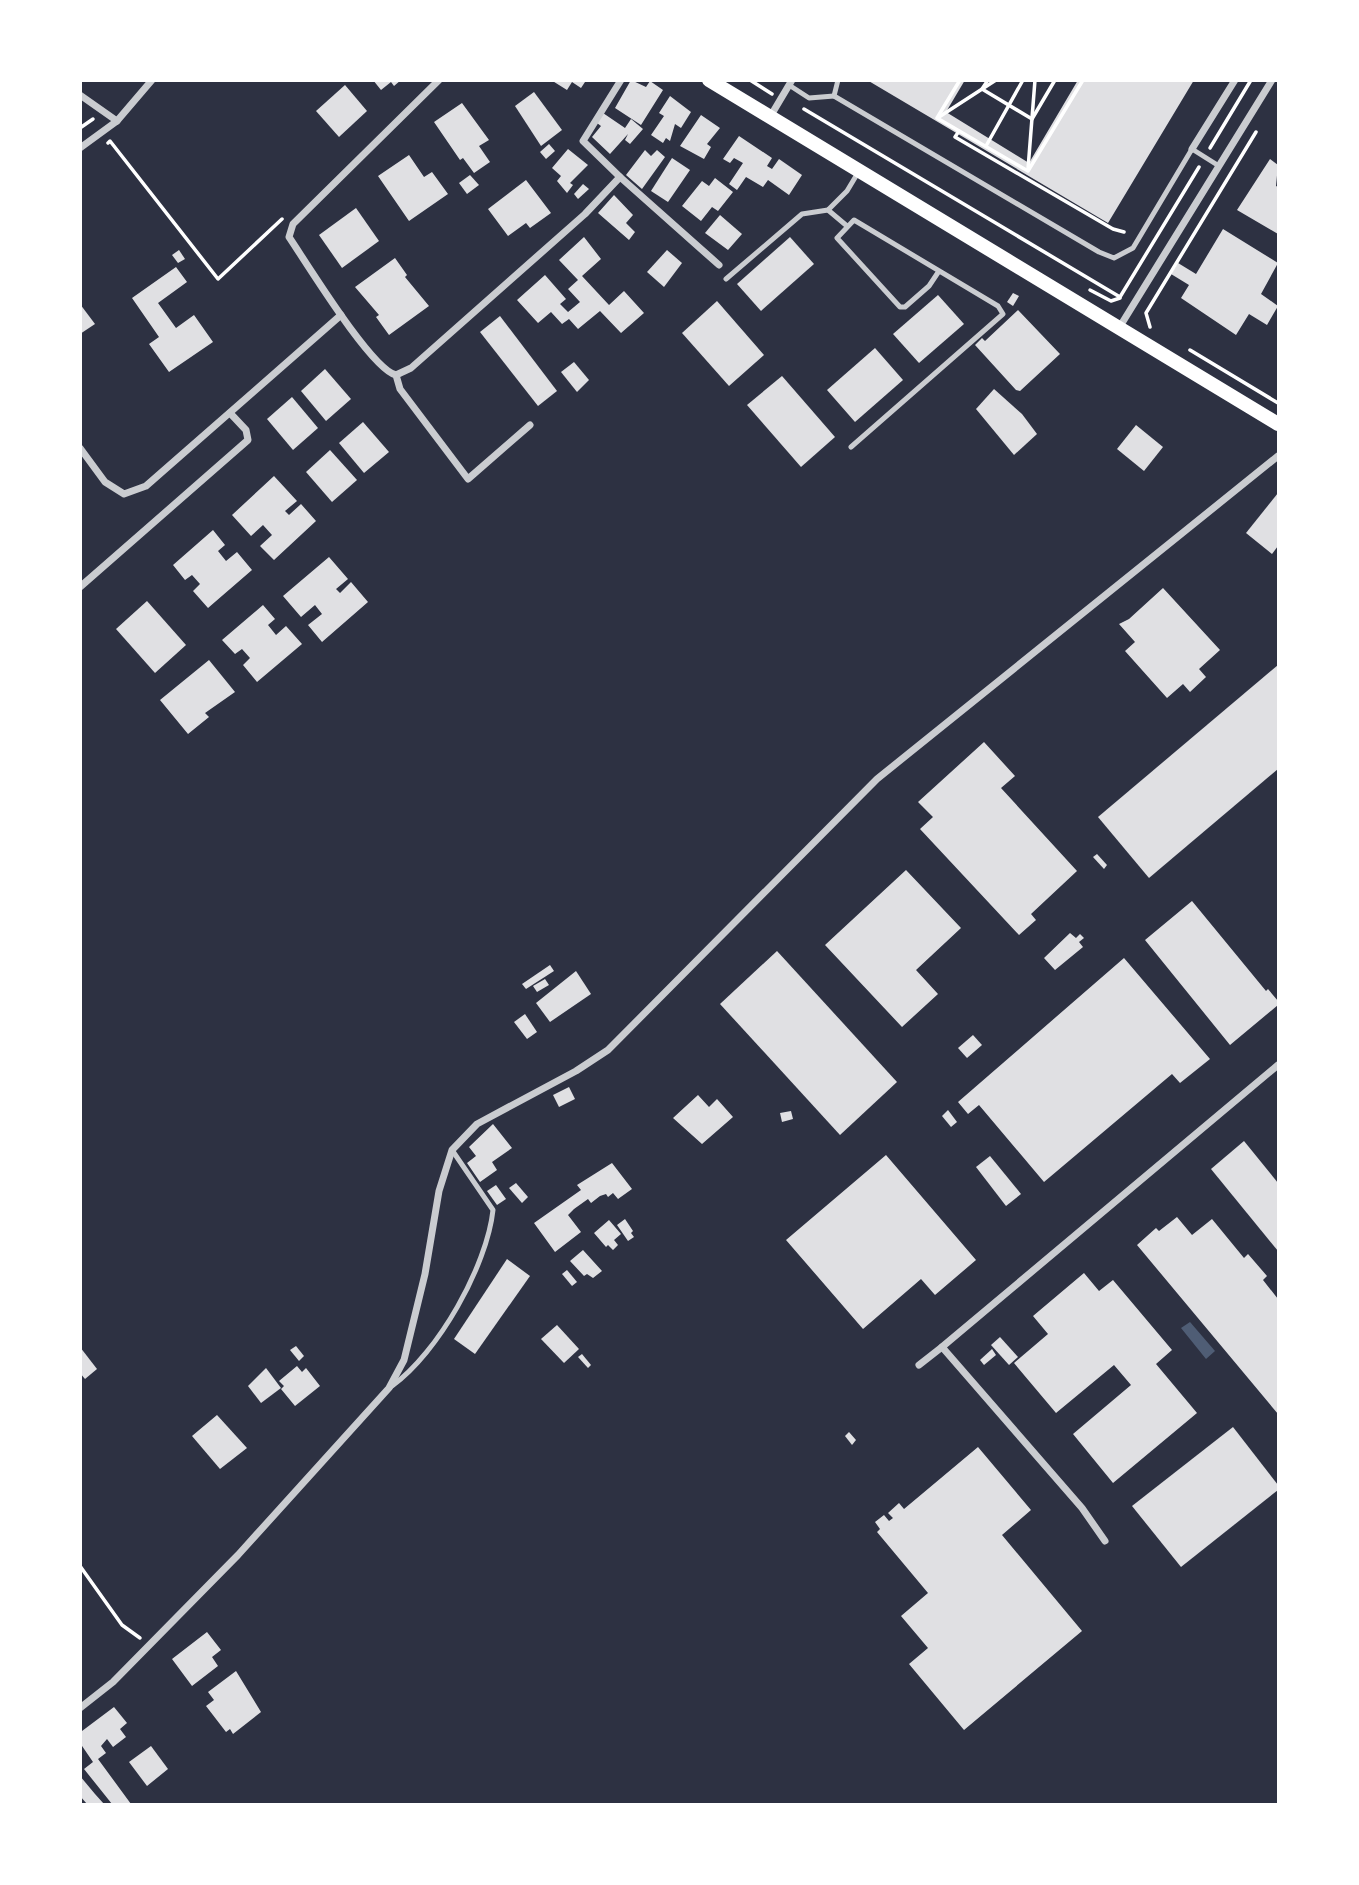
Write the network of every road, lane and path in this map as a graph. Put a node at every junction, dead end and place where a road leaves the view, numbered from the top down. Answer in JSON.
{"nodes":[{"id":1,"x":152,"y":80,"type":"edge"},
{"id":2,"x":439,"y":80,"type":"edge"},
{"id":3,"x":621,"y":80,"type":"edge"},
{"id":4,"x":709,"y":80,"type":"edge"},
{"id":5,"x":750,"y":80,"type":"edge"},
{"id":6,"x":838,"y":80,"type":"edge"},
{"id":7,"x":960,"y":80,"type":"edge"},
{"id":8,"x":988,"y":80,"type":"edge"},
{"id":9,"x":996,"y":80,"type":"edge"},
{"id":10,"x":1023,"y":80,"type":"edge"},
{"id":11,"x":1035,"y":80,"type":"edge"},
{"id":12,"x":1055,"y":80,"type":"edge"},
{"id":13,"x":1235,"y":80,"type":"edge"},
{"id":14,"x":1251,"y":80,"type":"edge"},
{"id":15,"x":1272,"y":80,"type":"edge"},
{"id":16,"x":1082,"y":81,"type":"edge"},
{"id":17,"x":791,"y":83,"type":"edge"},
{"id":18,"x":982,"y":89,"type":"junction"},
{"id":19,"x":766,"y":92,"type":"dead end"},
{"id":20,"x":80,"y":95,"type":"edge"},
{"id":21,"x":834,"y":96,"type":"junction"},
{"id":22,"x":796,"y":105,"type":"dead end"},
{"id":23,"x":1009,"y":106,"type":"junction"},
{"id":24,"x":770,"y":117,"type":"junction"},
{"id":25,"x":937,"y":118,"type":"junction"},
{"id":26,"x":1032,"y":120,"type":"junction"},
{"id":27,"x":117,"y":121,"type":"junction"},
{"id":28,"x":1259,"y":127,"type":"dead end"},
{"id":29,"x":959,"y":131,"type":"junction"},
{"id":30,"x":1212,"y":145,"type":"dead end"},
{"id":31,"x":986,"y":146,"type":"junction"},
{"id":32,"x":80,"y":148,"type":"edge"},
{"id":33,"x":100,"y":148,"type":"dead end"},
{"id":34,"x":1192,"y":149,"type":"junction"},
{"id":35,"x":1010,"y":160,"type":"junction"},
{"id":36,"x":1219,"y":166,"type":"junction"},
{"id":37,"x":1006,"y":168,"type":"junction"},
{"id":38,"x":1198,"y":168,"type":"dead end"},
{"id":39,"x":859,"y":171,"type":"junction"},
{"id":40,"x":1028,"y":171,"type":"junction"},
{"id":41,"x":620,"y":177,"type":"junction"},
{"id":42,"x":828,"y":210,"type":"junction"},
{"id":43,"x":287,"y":214,"type":"dead end"},
{"id":44,"x":847,"y":226,"type":"junction"},
{"id":45,"x":1124,"y":232,"type":"dead end"},
{"id":46,"x":719,"y":265,"type":"dead end"},
{"id":47,"x":939,"y":271,"type":"junction"},
{"id":48,"x":726,"y":279,"type":"dead end"},
{"id":49,"x":1089,"y":289,"type":"dead end"},
{"id":50,"x":1120,"y":297,"type":"junction"},
{"id":51,"x":1133,"y":305,"type":"junction"},
{"id":52,"x":341,"y":316,"type":"junction"},
{"id":53,"x":1118,"y":328,"type":"junction"},
{"id":54,"x":1161,"y":333,"type":"dead end"},
{"id":55,"x":1185,"y":347,"type":"dead end"},
{"id":56,"x":396,"y":375,"type":"junction"},
{"id":57,"x":1279,"y":403,"type":"edge"},
{"id":58,"x":230,"y":413,"type":"junction"},
{"id":59,"x":1279,"y":424,"type":"edge"},
{"id":60,"x":530,"y":425,"type":"dead end"},
{"id":61,"x":851,"y":447,"type":"dead end"},
{"id":62,"x":80,"y":448,"type":"edge"},
{"id":63,"x":1279,"y":456,"type":"edge"},
{"id":64,"x":80,"y":587,"type":"edge"},
{"id":65,"x":1279,"y":1065,"type":"edge"},
{"id":66,"x":452,"y":1150,"type":"junction"},
{"id":67,"x":942,"y":1346,"type":"junction"},
{"id":68,"x":919,"y":1365,"type":"dead end"},
{"id":69,"x":389,"y":1388,"type":"junction"},
{"id":70,"x":1105,"y":1541,"type":"dead end"},
{"id":71,"x":80,"y":1566,"type":"edge"},
{"id":72,"x":152,"y":1643,"type":"junction"},
{"id":73,"x":80,"y":1708,"type":"edge"}],
"edges":[{"from":1,"to":27,"type":"street"},
{"from":2,"to":52,"type":"street"},
{"from":3,"to":41,"type":"street"},
{"from":4,"to":24,"type":"main road"},
{"from":5,"to":19,"type":"path"},
{"from":6,"to":21,"type":"lane"},
{"from":7,"to":25,"type":"path"},
{"from":8,"to":18,"type":"path"},
{"from":9,"to":18,"type":"path"},
{"from":10,"to":23,"type":"path"},
{"from":11,"to":26,"type":"path"},
{"from":12,"to":26,"type":"path"},
{"from":13,"to":34,"type":"street"},
{"from":14,"to":30,"type":"path"},
{"from":15,"to":36,"type":"street"},
{"from":16,"to":40,"type":"path"},
{"from":17,"to":21,"type":"lane"},
{"from":17,"to":24,"type":"street"},
{"from":18,"to":23,"type":"path"},
{"from":18,"to":25,"type":"path"},
{"from":20,"to":27,"type":"street"},
{"from":21,"to":34,"type":"lane"},
{"from":22,"to":50,"type":"path"},
{"from":23,"to":26,"type":"path"},
{"from":23,"to":31,"type":"path"},
{"from":24,"to":39,"type":"main road"},
{"from":25,"to":29,"type":"path"},
{"from":26,"to":40,"type":"path"},
{"from":27,"to":32,"type":"street"},
{"from":28,"to":54,"type":"path"},
{"from":29,"to":31,"type":"path"},
{"from":29,"to":37,"type":"path"},
{"from":31,"to":35,"type":"path"},
{"from":33,"to":43,"type":"path"},
{"from":34,"to":36,"type":"lane"},
{"from":35,"to":37,"type":"path"},
{"from":35,"to":40,"type":"path"},
{"from":36,"to":51,"type":"street"},
{"from":37,"to":45,"type":"path"},
{"from":38,"to":50,"type":"path"},
{"from":39,"to":42,"type":"lane"},
{"from":39,"to":53,"type":"main road"},
{"from":41,"to":46,"type":"street"},
{"from":41,"to":56,"type":"street"},
{"from":42,"to":44,"type":"lane"},
{"from":42,"to":48,"type":"lane"},
{"from":44,"to":47,"type":"lane"},
{"from":44,"to":47,"type":"lane"},
{"from":47,"to":61,"type":"lane"},
{"from":49,"to":50,"type":"path"},
{"from":50,"to":51,"type":"path"},
{"from":51,"to":53,"type":"street"},
{"from":52,"to":56,"type":"street"},
{"from":52,"to":58,"type":"street"},
{"from":53,"to":59,"type":"main road"},
{"from":55,"to":57,"type":"path"},
{"from":56,"to":60,"type":"street"},
{"from":58,"to":62,"type":"street"},
{"from":58,"to":64,"type":"street"},
{"from":63,"to":66,"type":"street"},
{"from":65,"to":67,"type":"street"},
{"from":66,"to":69,"type":"street"},
{"from":66,"to":69,"type":"lane"},
{"from":67,"to":68,"type":"street"},
{"from":67,"to":70,"type":"street"},
{"from":69,"to":72,"type":"street"},
{"from":71,"to":72,"type":"path"},
{"from":72,"to":73,"type":"street"}]}
